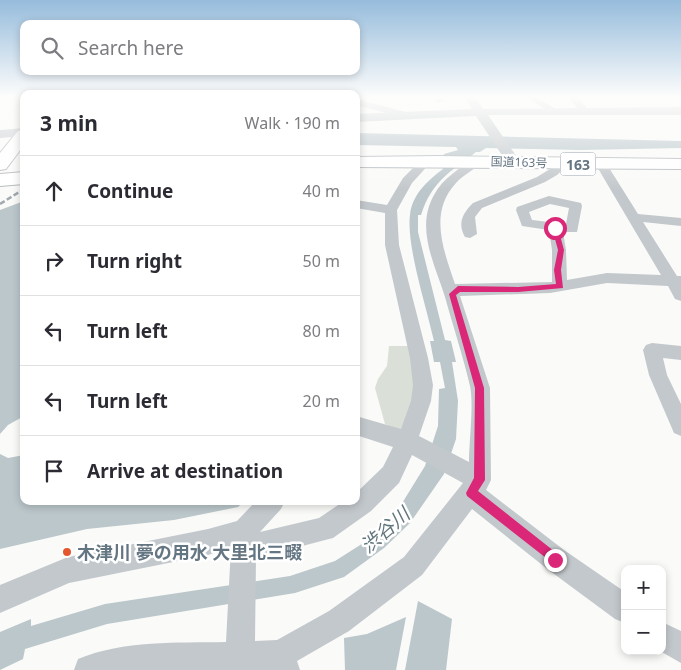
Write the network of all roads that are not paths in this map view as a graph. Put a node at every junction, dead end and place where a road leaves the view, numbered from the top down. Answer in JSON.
{"nodes":[{"id":1,"x":491,"y":127,"type":"edge"},
{"id":2,"x":0,"y":134,"type":"edge"},
{"id":3,"x":20,"y":135,"type":"edge"},
{"id":4,"x":20,"y":138,"type":"edge"},
{"id":5,"x":511,"y":158,"type":"junction"},
{"id":6,"x":432,"y":161,"type":"junction"},
{"id":7,"x":476,"y":161,"type":"junction"},
{"id":8,"x":360,"y":162,"type":"edge"},
{"id":9,"x":0,"y":164,"type":"edge"},
{"id":10,"x":563,"y":164,"type":"junction"},
{"id":11,"x":681,"y":164,"type":"edge"},
{"id":12,"x":602,"y":165,"type":"junction"},
{"id":13,"x":20,"y":178,"type":"edge"},
{"id":14,"x":0,"y":180,"type":"edge"},
{"id":15,"x":360,"y":205,"type":"edge"},
{"id":16,"x":391,"y":210,"type":"junction"},
{"id":17,"x":633,"y":217,"type":"junction"},
{"id":18,"x":681,"y":222,"type":"edge"},
{"id":19,"x":555,"y":228,"type":"dead end"},
{"id":20,"x":470,"y":234,"type":"dead end"},
{"id":21,"x":678,"y":285,"type":"edge"},
{"id":22,"x":560,"y":286,"type":"junction"},
{"id":23,"x":452,"y":294,"type":"junction"},
{"id":24,"x":681,"y":353,"type":"edge"},
{"id":25,"x":360,"y":426,"type":"edge"},
{"id":26,"x":681,"y":426,"type":"edge"},
{"id":27,"x":412,"y":444,"type":"junction"},
{"id":28,"x":473,"y":482,"type":"junction"},
{"id":29,"x":270,"y":505,"type":"edge"},
{"id":30,"x":244,"y":546,"type":"junction"},
{"id":31,"x":0,"y":599,"type":"edge"},
{"id":32,"x":621,"y":606,"type":"edge"},
{"id":33,"x":666,"y":639,"type":"edge"},
{"id":34,"x":241,"y":644,"type":"junction"},
{"id":35,"x":681,"y":648,"type":"edge"},
{"id":36,"x":283,"y":662,"type":"edge"},
{"id":37,"x":89,"y":670,"type":"edge"}],
"edges":[{"from":1,"to":5,"type":"street"},
{"from":2,"to":3,"type":"street"},
{"from":4,"to":9,"type":"main road"},
{"from":5,"to":7,"type":"main road","name":"国道163号","number":"163"},
{"from":5,"to":10,"type":"main road","name":"国道163号","number":"163"},
{"from":6,"to":7,"type":"main road","name":"国道163号","number":"163"},
{"from":6,"to":8,"type":"main road","name":"国道163号","number":"163"},
{"from":6,"to":16,"type":"street"},
{"from":7,"to":23,"type":"street"},
{"from":10,"to":12,"type":"main road","name":"国道163号","number":"163"},
{"from":10,"to":20,"type":"street"},
{"from":11,"to":12,"type":"main road","name":"国道163号","number":"163"},
{"from":12,"to":17,"type":"street"},
{"from":13,"to":14,"type":"main road"},
{"from":15,"to":16,"type":"street"},
{"from":16,"to":27,"type":"street"},
{"from":17,"to":18,"type":"street"},
{"from":17,"to":21,"type":"street"},
{"from":19,"to":22,"type":"street"},
{"from":21,"to":22,"type":"street"},
{"from":22,"to":23,"type":"street"},
{"from":23,"to":28,"type":"street"},
{"from":24,"to":26,"type":"street"},
{"from":25,"to":27,"type":"street"},
{"from":27,"to":28,"type":"street"},
{"from":27,"to":30,"type":"street"},
{"from":28,"to":32,"type":"street"},
{"from":28,"to":36,"type":"street"},
{"from":29,"to":30,"type":"street"},
{"from":30,"to":31,"type":"street"},
{"from":30,"to":34,"type":"street"},
{"from":33,"to":35,"type":"street"},
{"from":34,"to":36,"type":"street"},
{"from":34,"to":37,"type":"street"}]}
